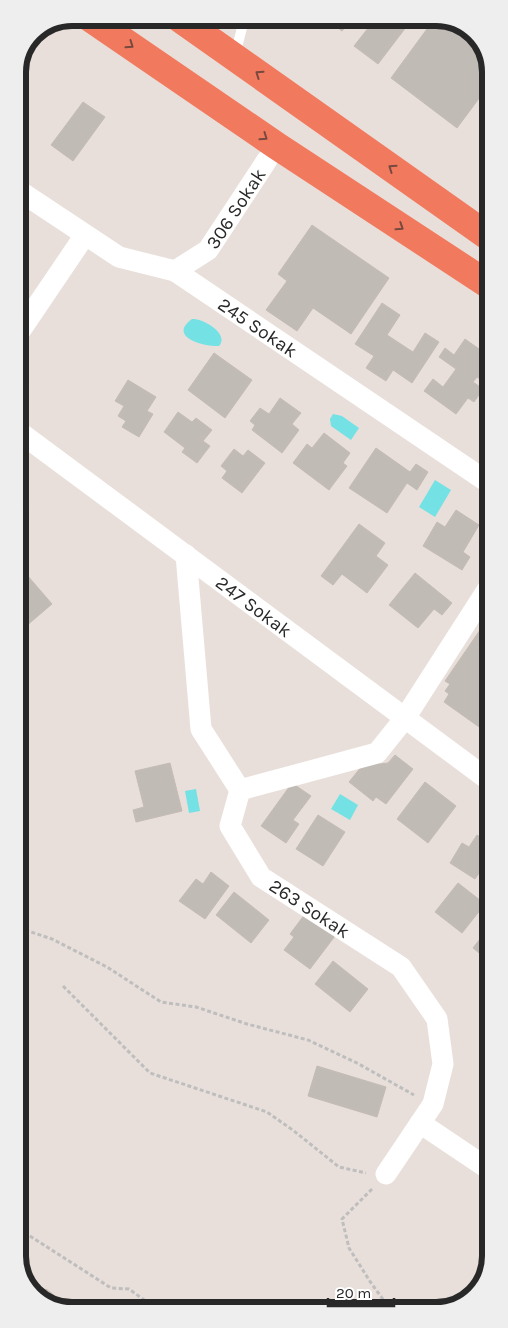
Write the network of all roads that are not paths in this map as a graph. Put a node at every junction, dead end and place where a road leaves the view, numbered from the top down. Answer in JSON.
{"nodes":[{"id":1,"x":102,"y":26,"type":"edge"},
{"id":2,"x":196,"y":26,"type":"edge"},
{"id":3,"x":240,"y":26,"type":"edge"},
{"id":4,"x":221,"y":38,"type":"edge"},
{"id":5,"x":267,"y":160,"type":"dead end"},
{"id":6,"x":26,"y":195,"type":"edge"},
{"id":7,"x":482,"y":231,"type":"edge"},
{"id":8,"x":85,"y":234,"type":"junction"},
{"id":9,"x":175,"y":271,"type":"junction"},
{"id":10,"x":482,"y":280,"type":"edge"},
{"id":11,"x":26,"y":322,"type":"edge"},
{"id":12,"x":26,"y":437,"type":"edge"},
{"id":13,"x":482,"y":478,"type":"edge"},
{"id":14,"x":186,"y":555,"type":"junction"},
{"id":15,"x":482,"y":598,"type":"edge"},
{"id":16,"x":406,"y":718,"type":"junction"},
{"id":17,"x":482,"y":775,"type":"edge"},
{"id":18,"x":240,"y":790,"type":"junction"},
{"id":19,"x":420,"y":1123,"type":"junction"},
{"id":20,"x":482,"y":1165,"type":"edge"},
{"id":21,"x":386,"y":1174,"type":"road end"}],
"edges":[{"from":1,"to":10,"type":"highway","one_way":true},
{"from":2,"to":4,"type":"highway"},
{"from":3,"to":4,"type":"lane"},
{"from":7,"to":4,"type":"highway","one_way":true},
{"from":5,"to":9,"type":"street","name":"306 Sokak"},
{"from":6,"to":8,"type":"street","name":"245 Sokak"},
{"from":8,"to":9,"type":"street","name":"245 Sokak"},
{"from":8,"to":11,"type":"street"},
{"from":9,"to":13,"type":"street","name":"245 Sokak"},
{"from":12,"to":14,"type":"street","name":"247 Sokak"},
{"from":14,"to":16,"type":"street","name":"247 Sokak"},
{"from":14,"to":18,"type":"street"},
{"from":15,"to":16,"type":"street"},
{"from":16,"to":17,"type":"street","name":"247 Sokak"},
{"from":16,"to":18,"type":"street"},
{"from":18,"to":19,"type":"street","name":"263 Sokak"},
{"from":19,"to":20,"type":"street"},
{"from":19,"to":21,"type":"street","name":"263 Sokak"}]}
